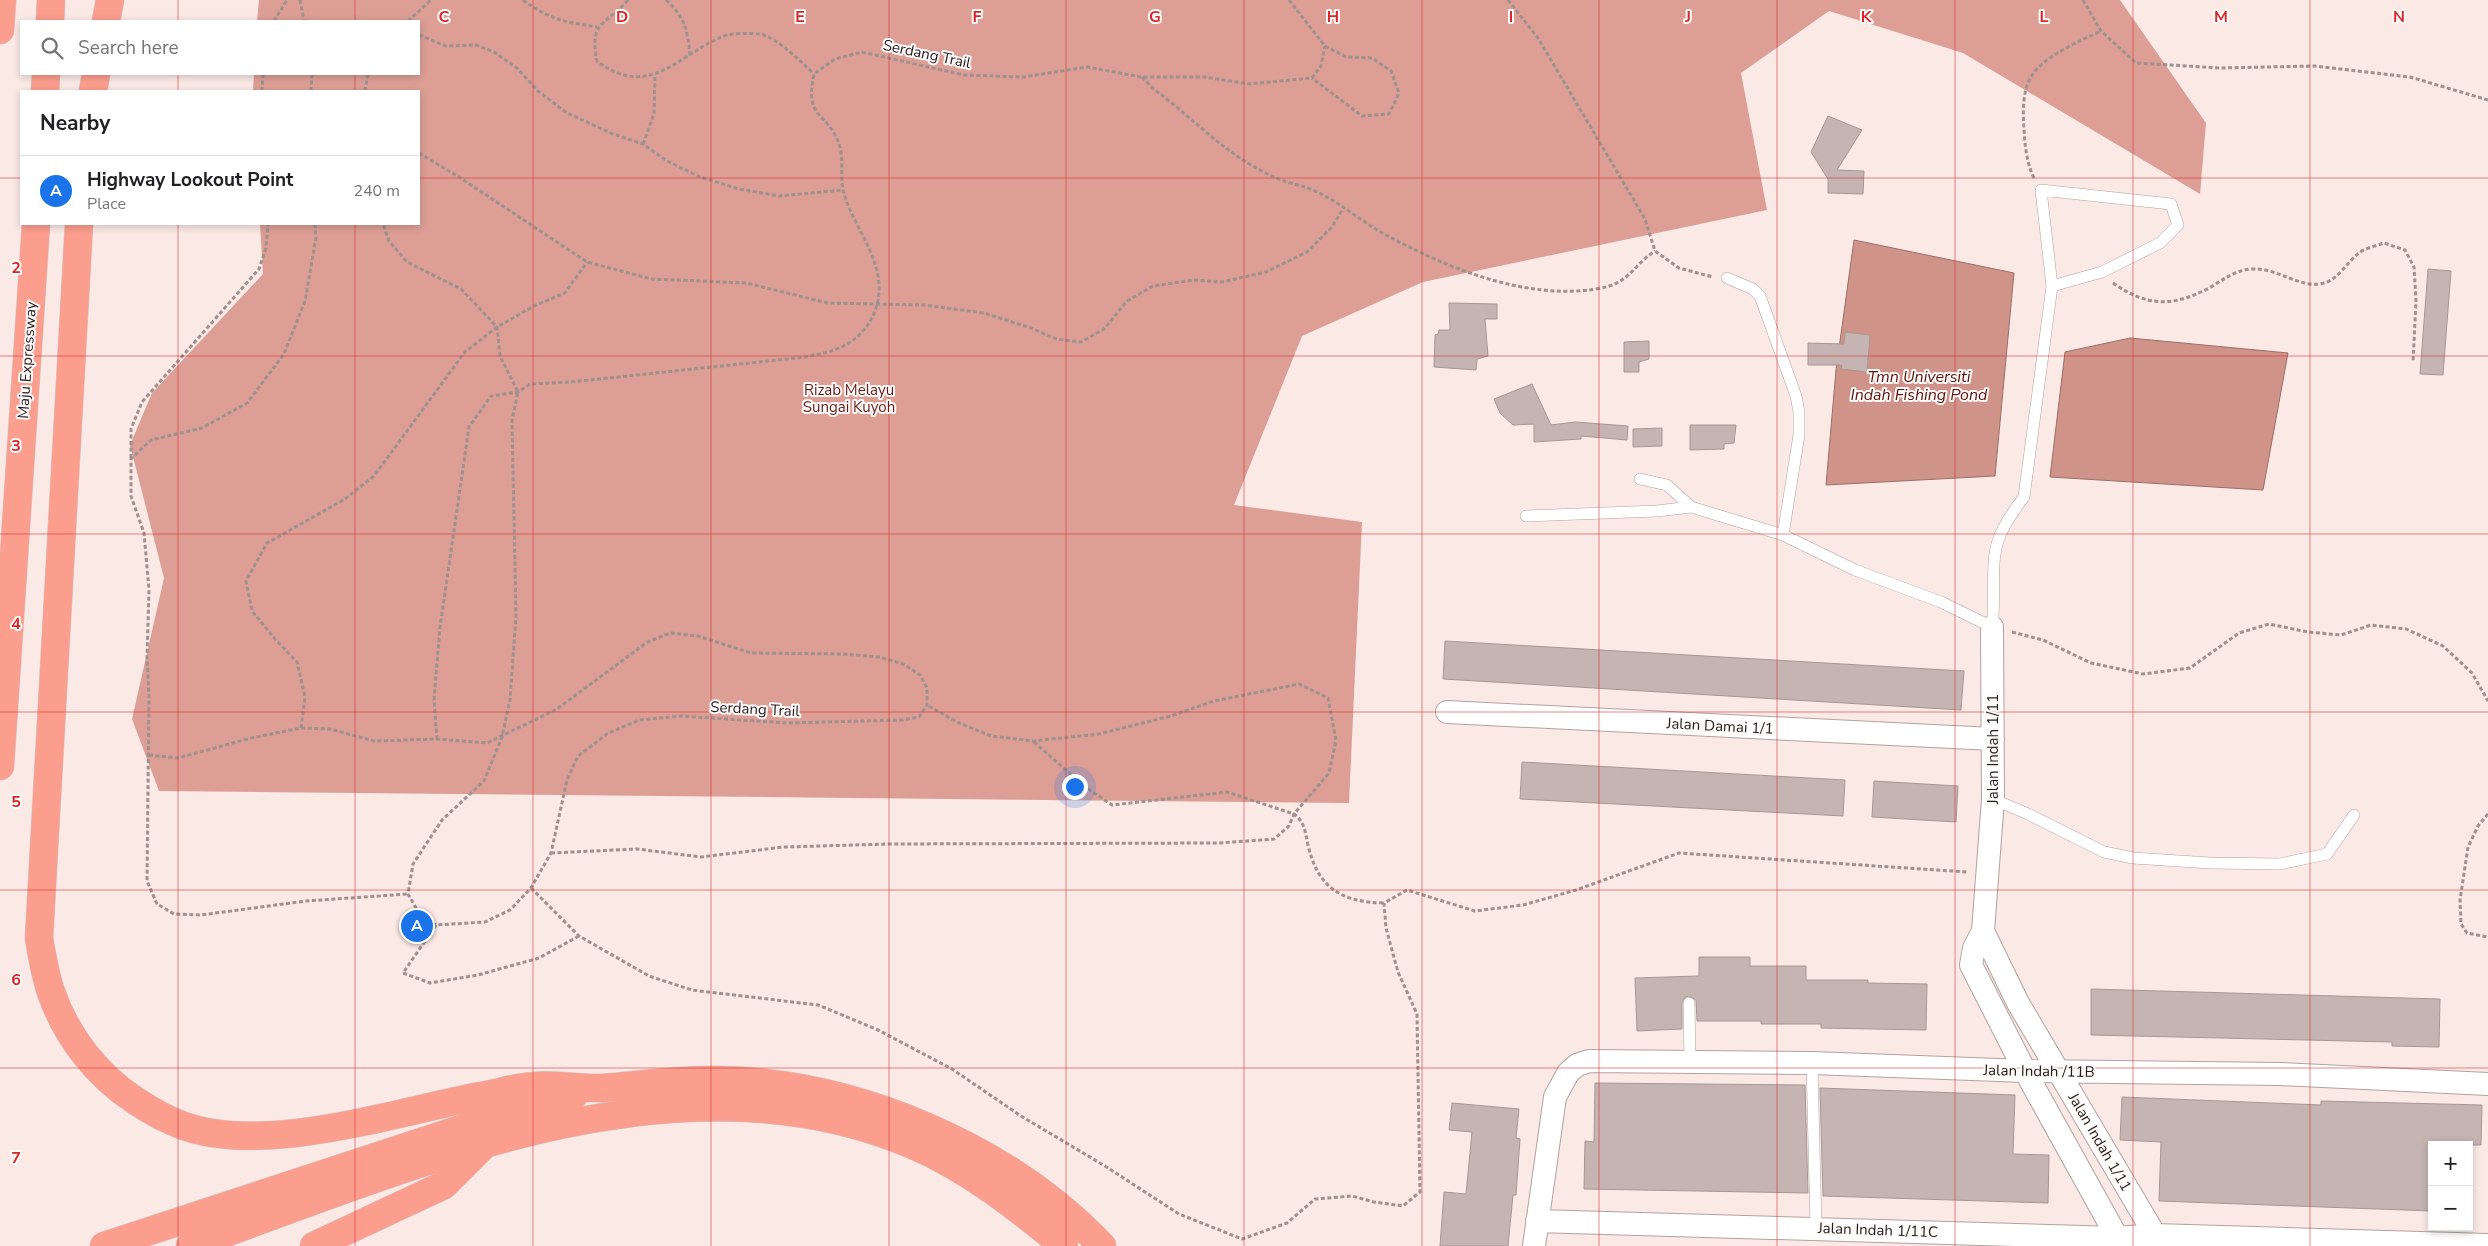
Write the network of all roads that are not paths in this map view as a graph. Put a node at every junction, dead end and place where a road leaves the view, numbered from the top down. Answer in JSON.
{"nodes":[{"id":1,"x":2,"y":0,"type":"edge"},
{"id":2,"x":51,"y":0,"type":"edge"},
{"id":3,"x":110,"y":0,"type":"edge"},
{"id":4,"x":50,"y":20,"type":"edge"},
{"id":5,"x":106,"y":20,"type":"edge"},
{"id":6,"x":0,"y":30,"type":"edge"},
{"id":7,"x":46,"y":75,"type":"edge"},
{"id":8,"x":96,"y":75,"type":"edge"},
{"id":9,"x":45,"y":90,"type":"edge"},
{"id":10,"x":92,"y":90,"type":"edge"},
{"id":11,"x":36,"y":225,"type":"edge"},
{"id":12,"x":79,"y":225,"type":"edge"},
{"id":13,"x":1727,"y":278,"type":"road end"},
{"id":14,"x":2052,"y":286,"type":"junction"},
{"id":15,"x":1640,"y":479,"type":"dead end"},
{"id":16,"x":1691,"y":507,"type":"junction"},
{"id":17,"x":1526,"y":516,"type":"dead end"},
{"id":18,"x":1783,"y":535,"type":"junction"},
{"id":19,"x":1992,"y":627,"type":"junction"},
{"id":20,"x":1447,"y":712,"type":"dead end"},
{"id":21,"x":1993,"y":739,"type":"junction"},
{"id":22,"x":0,"y":766,"type":"edge"},
{"id":23,"x":1993,"y":800,"type":"junction"},
{"id":24,"x":2354,"y":816,"type":"dead end"},
{"id":25,"x":1983,"y":931,"type":"junction"},
{"id":26,"x":1689,"y":1003,"type":"dead end"},
{"id":27,"x":1812,"y":1062,"type":"junction"},
{"id":28,"x":1690,"y":1063,"type":"junction"},
{"id":29,"x":2026,"y":1071,"type":"junction"},
{"id":30,"x":2060,"y":1071,"type":"junction"},
{"id":31,"x":2488,"y":1084,"type":"edge"},
{"id":32,"x":599,"y":1088,"type":"junction"},
{"id":33,"x":487,"y":1141,"type":"junction"},
{"id":34,"x":1537,"y":1221,"type":"junction"},
{"id":35,"x":1816,"y":1228,"type":"junction"},
{"id":36,"x":2150,"y":1240,"type":"edge"},
{"id":37,"x":2120,"y":1242,"type":"edge"},
{"id":38,"x":2488,"y":1245,"type":"edge"},
{"id":39,"x":104,"y":1246,"type":"edge"},
{"id":40,"x":190,"y":1246,"type":"edge"},
{"id":41,"x":314,"y":1246,"type":"edge"},
{"id":42,"x":1064,"y":1246,"type":"edge"},
{"id":43,"x":1102,"y":1246,"type":"edge"},
{"id":44,"x":1534,"y":1246,"type":"edge"}],
"edges":[{"from":1,"to":6,"type":"highway"},
{"from":2,"to":4,"type":"highway"},
{"from":3,"to":5,"type":"highway"},
{"from":7,"to":9,"type":"highway"},
{"from":8,"to":10,"type":"highway"},
{"from":11,"to":22,"type":"highway","name":"Maju Expressway"},
{"from":12,"to":32,"type":"highway"},
{"from":13,"to":18,"type":"lane"},
{"from":14,"to":14,"type":"lane"},
{"from":14,"to":19,"type":"lane"},
{"from":15,"to":16,"type":"lane"},
{"from":16,"to":17,"type":"lane"},
{"from":16,"to":18,"type":"lane"},
{"from":18,"to":19,"type":"lane"},
{"from":19,"to":21,"type":"street","name":"Jalan Indah 1/11"},
{"from":20,"to":21,"type":"street","name":"Jalan Damai 1/1"},
{"from":21,"to":23,"type":"street","name":"Jalan Indah 1/11"},
{"from":23,"to":24,"type":"lane"},
{"from":23,"to":25,"type":"street","name":"Jalan Indah 1/11"},
{"from":25,"to":29,"type":"street","name":"Jalan Indah 1/11"},
{"from":25,"to":30,"type":"street","name":"Jalan Indah 1/11"},
{"from":26,"to":28,"type":"lane"},
{"from":27,"to":28,"type":"street","name":"Jalan Indah /11B"},
{"from":27,"to":29,"type":"street","name":"Jalan Indah /11B"},
{"from":27,"to":35,"type":"lane"},
{"from":28,"to":34,"type":"street","name":"Jalan Indah /11B"},
{"from":29,"to":30,"type":"street","name":"Jalan Indah /11B"},
{"from":29,"to":37,"type":"street","name":"Jalan Indah 1/11"},
{"from":30,"to":31,"type":"street","name":"Jalan Indah /11B"},
{"from":30,"to":36,"type":"street","name":"Jalan Indah 1/11"},
{"from":32,"to":39,"type":"highway"},
{"from":32,"to":43,"type":"highway"},
{"from":33,"to":40,"type":"highway"},
{"from":33,"to":41,"type":"highway"},
{"from":33,"to":42,"type":"highway"},
{"from":34,"to":35,"type":"street","name":"Jalan Indah 1/11C"},
{"from":34,"to":44,"type":"street"},
{"from":35,"to":37,"type":"street","name":"Jalan Indah 1/11C"},
{"from":36,"to":37,"type":"street","name":"Jalan Indah 1/11C"},
{"from":36,"to":38,"type":"street","name":"Jalan Indah 1/11C"}]}
